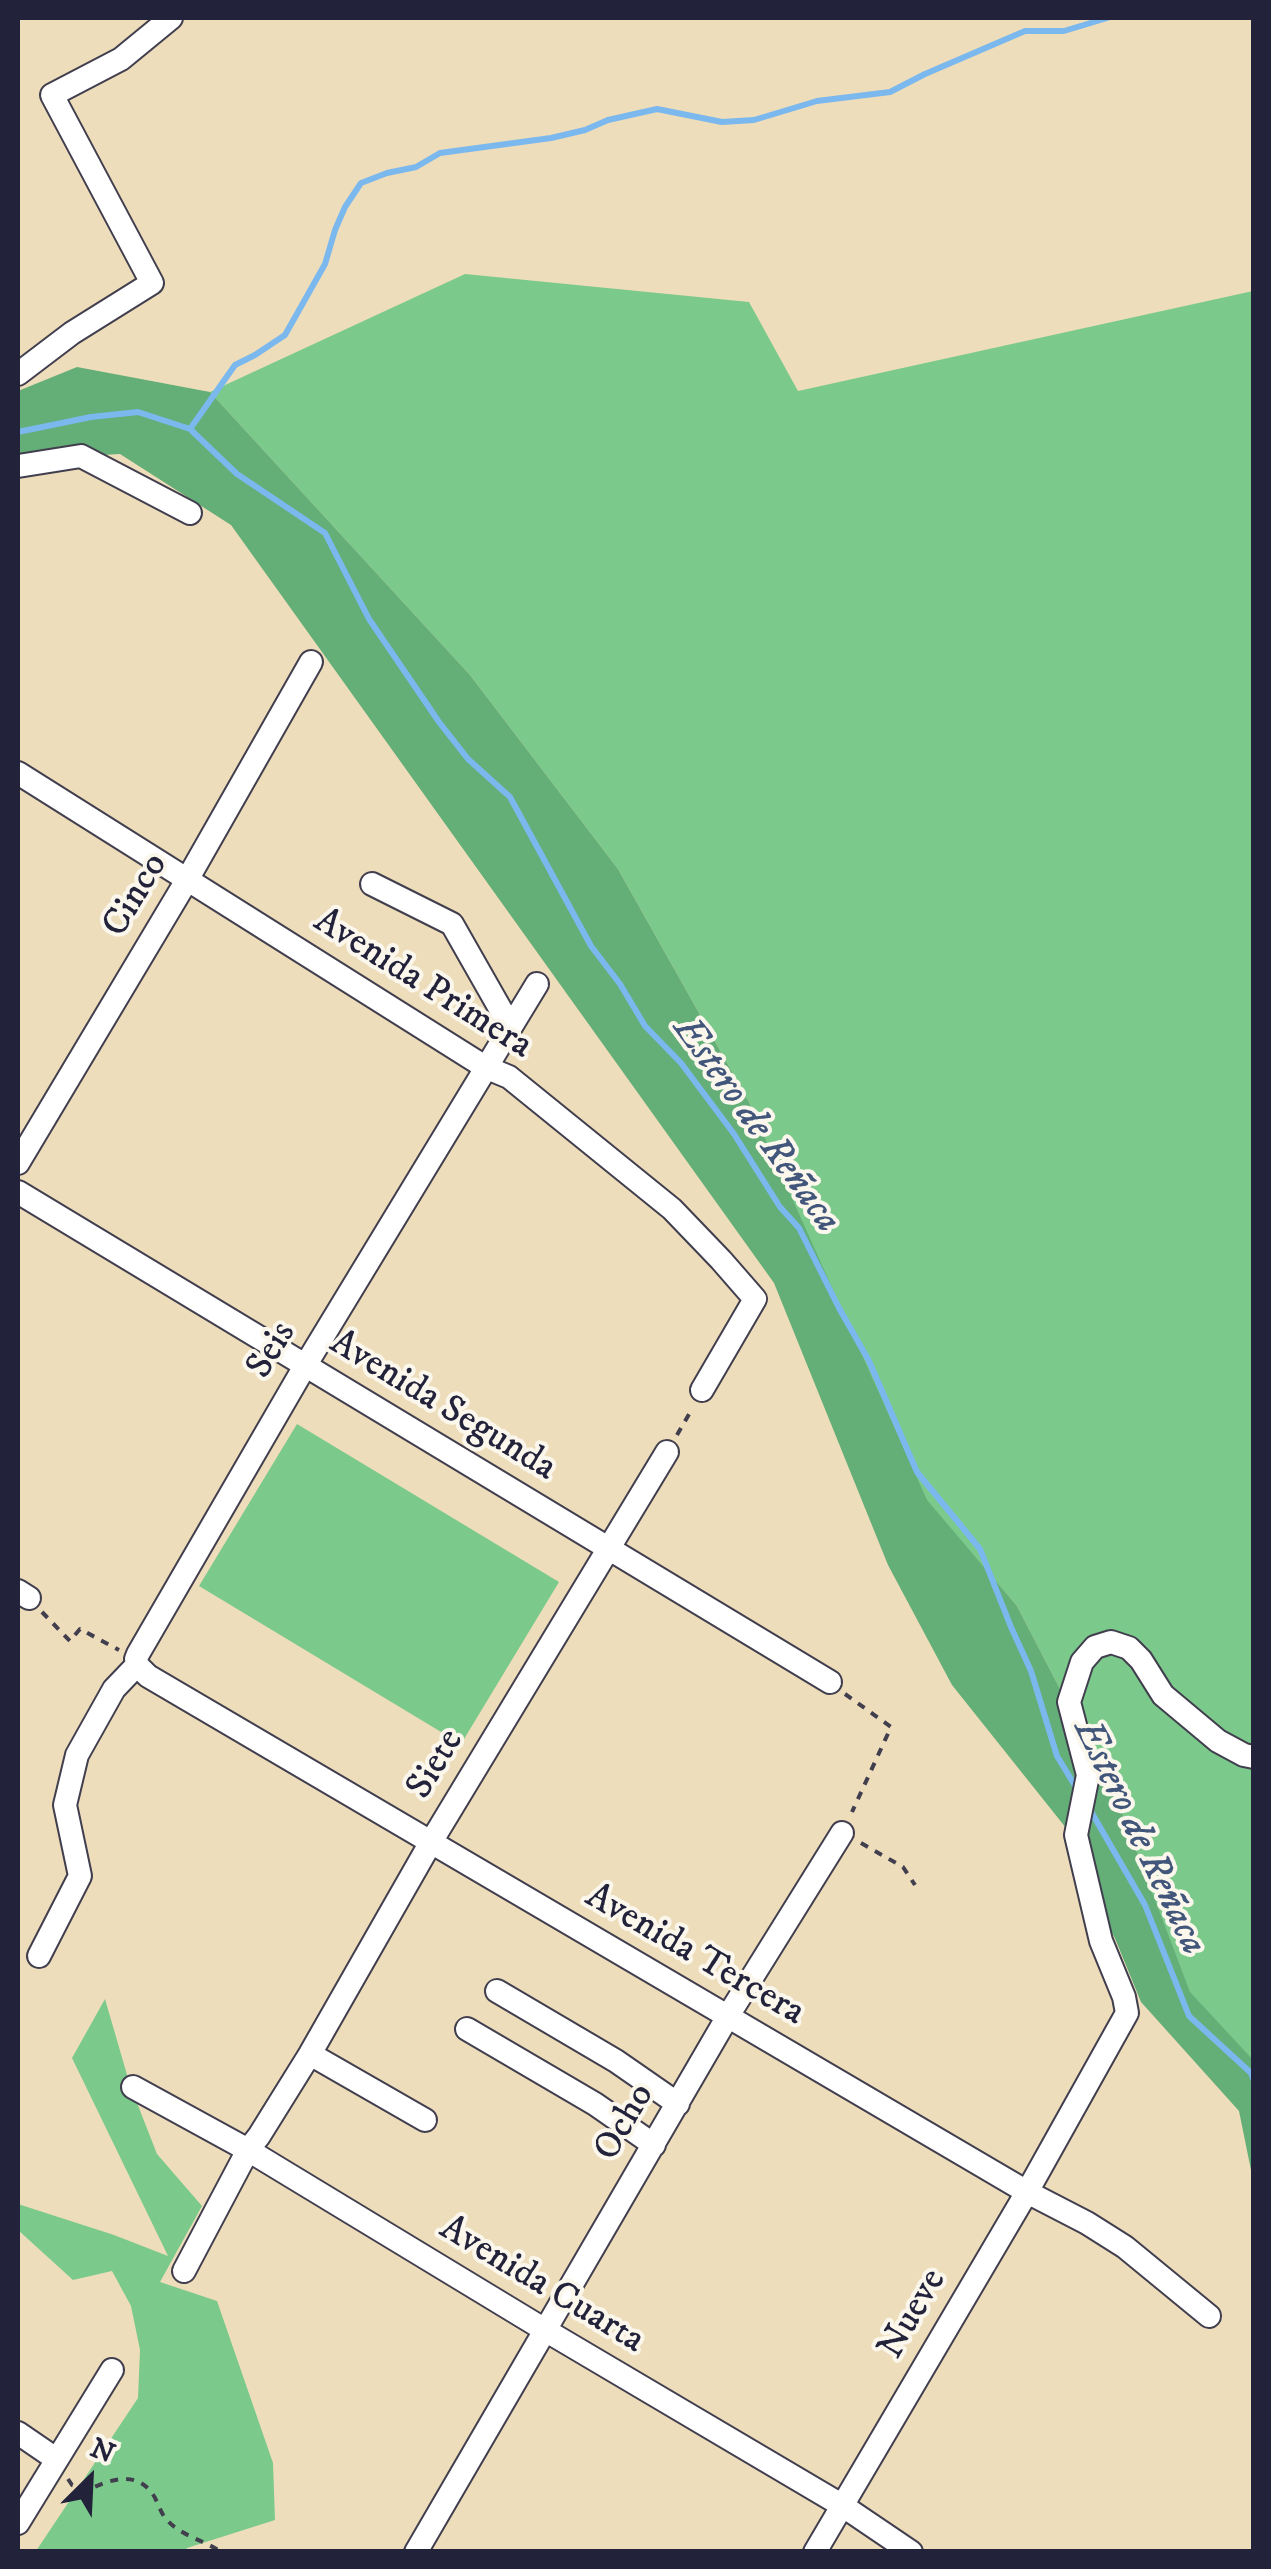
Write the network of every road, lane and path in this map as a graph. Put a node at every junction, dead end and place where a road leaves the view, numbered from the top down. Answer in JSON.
{"nodes":[{"id":1,"x":171,"y":18,"type":"edge"},
{"id":2,"x":18,"y":374,"type":"edge"},
{"id":3,"x":18,"y":466,"type":"edge"},
{"id":4,"x":190,"y":513,"type":"dead end"},
{"id":5,"x":311,"y":662,"type":"dead end"},
{"id":6,"x":18,"y":773,"type":"edge"},
{"id":7,"x":187,"y":880,"type":"junction"},
{"id":8,"x":372,"y":884,"type":"dead end"},
{"id":9,"x":537,"y":984,"type":"dead end"},
{"id":10,"x":510,"y":1026,"type":"junction"},
{"id":11,"x":485,"y":1067,"type":"junction"},
{"id":12,"x":18,"y":1163,"type":"edge"},
{"id":13,"x":18,"y":1192,"type":"edge"},
{"id":14,"x":305,"y":1366,"type":"junction"},
{"id":15,"x":702,"y":1390,"type":"joint"},
{"id":16,"x":667,"y":1452,"type":"joint"},
{"id":17,"x":609,"y":1549,"type":"junction"},
{"id":18,"x":23,"y":1595,"type":"edge"},
{"id":19,"x":136,"y":1662,"type":"junction"},
{"id":20,"x":830,"y":1682,"type":"joint"},
{"id":21,"x":1254,"y":1757,"type":"edge"},
{"id":22,"x":842,"y":1833,"type":"junction"},
{"id":23,"x":430,"y":1842,"type":"junction"},
{"id":24,"x":915,"y":1885,"type":"dead end"},
{"id":25,"x":39,"y":1956,"type":"dead end"},
{"id":26,"x":497,"y":1991,"type":"dead end"},
{"id":27,"x":728,"y":2016,"type":"junction"},
{"id":28,"x":467,"y":2029,"type":"dead end"},
{"id":29,"x":310,"y":2054,"type":"junction"},
{"id":30,"x":132,"y":2087,"type":"dead end"},
{"id":31,"x":678,"y":2104,"type":"junction"},
{"id":32,"x":425,"y":2120,"type":"dead end"},
{"id":33,"x":654,"y":2145,"type":"junction"},
{"id":34,"x":248,"y":2150,"type":"junction"},
{"id":35,"x":1026,"y":2192,"type":"junction"},
{"id":36,"x":184,"y":2270,"type":"dead end"},
{"id":37,"x":1209,"y":2316,"type":"dead end"},
{"id":38,"x":545,"y":2330,"type":"junction"},
{"id":39,"x":112,"y":2370,"type":"dead end"},
{"id":40,"x":18,"y":2432,"type":"edge"},
{"id":41,"x":56,"y":2459,"type":"junction"},
{"id":42,"x":843,"y":2506,"type":"junction"},
{"id":43,"x":18,"y":2523,"type":"edge"},
{"id":44,"x":222,"y":2552,"type":"edge"},
{"id":45,"x":416,"y":2552,"type":"edge"},
{"id":46,"x":815,"y":2552,"type":"edge"},
{"id":47,"x":911,"y":2552,"type":"edge"}],
"edges":[{"from":1,"to":2,"type":"street"},
{"from":3,"to":4,"type":"street"},
{"from":5,"to":7,"type":"street","name":"Cinco"},
{"from":6,"to":7,"type":"street","name":"Avenida Primera"},
{"from":7,"to":11,"type":"street","name":"Avenida Primera"},
{"from":7,"to":12,"type":"street","name":"Cinco"},
{"from":8,"to":10,"type":"street"},
{"from":9,"to":10,"type":"street","name":"Seis"},
{"from":10,"to":11,"type":"street","name":"Seis"},
{"from":11,"to":14,"type":"street","name":"Seis"},
{"from":11,"to":15,"type":"street","name":"Avenida Primera"},
{"from":13,"to":14,"type":"street","name":"Avenida Segunda"},
{"from":14,"to":17,"type":"street","name":"Avenida Segunda"},
{"from":14,"to":19,"type":"street","name":"Seis"},
{"from":15,"to":16,"type":"path"},
{"from":16,"to":17,"type":"street","name":"Siete"},
{"from":17,"to":20,"type":"street","name":"Avenida Segunda"},
{"from":17,"to":23,"type":"street","name":"Siete"},
{"from":18,"to":19,"type":"path"},
{"from":19,"to":23,"type":"street","name":"Avenida Tercera"},
{"from":19,"to":25,"type":"street","name":"Seis"},
{"from":20,"to":22,"type":"path"},
{"from":21,"to":35,"type":"street","name":"Nueve"},
{"from":22,"to":24,"type":"path"},
{"from":22,"to":27,"type":"street","name":"Ocho"},
{"from":23,"to":27,"type":"street","name":"Avenida Tercera"},
{"from":23,"to":29,"type":"street","name":"Siete"},
{"from":26,"to":31,"type":"street"},
{"from":27,"to":31,"type":"street","name":"Ocho"},
{"from":27,"to":35,"type":"street","name":"Avenida Tercera"},
{"from":28,"to":33,"type":"street"},
{"from":29,"to":32,"type":"street"},
{"from":29,"to":34,"type":"street","name":"Siete"},
{"from":30,"to":34,"type":"street","name":"Avenida Cuarta"},
{"from":31,"to":33,"type":"street","name":"Ocho"},
{"from":33,"to":38,"type":"street","name":"Ocho"},
{"from":34,"to":36,"type":"street","name":"Siete"},
{"from":34,"to":38,"type":"street","name":"Avenida Cuarta"},
{"from":35,"to":37,"type":"street","name":"Avenida Tercera"},
{"from":35,"to":42,"type":"street","name":"Nueve"},
{"from":38,"to":42,"type":"street","name":"Avenida Cuarta"},
{"from":38,"to":45,"type":"street","name":"Ocho"},
{"from":39,"to":41,"type":"street"},
{"from":40,"to":41,"type":"street"},
{"from":41,"to":43,"type":"street"},
{"from":41,"to":44,"type":"path"},
{"from":42,"to":46,"type":"street","name":"Nueve"},
{"from":42,"to":47,"type":"street","name":"Avenida Cuarta"}]}
